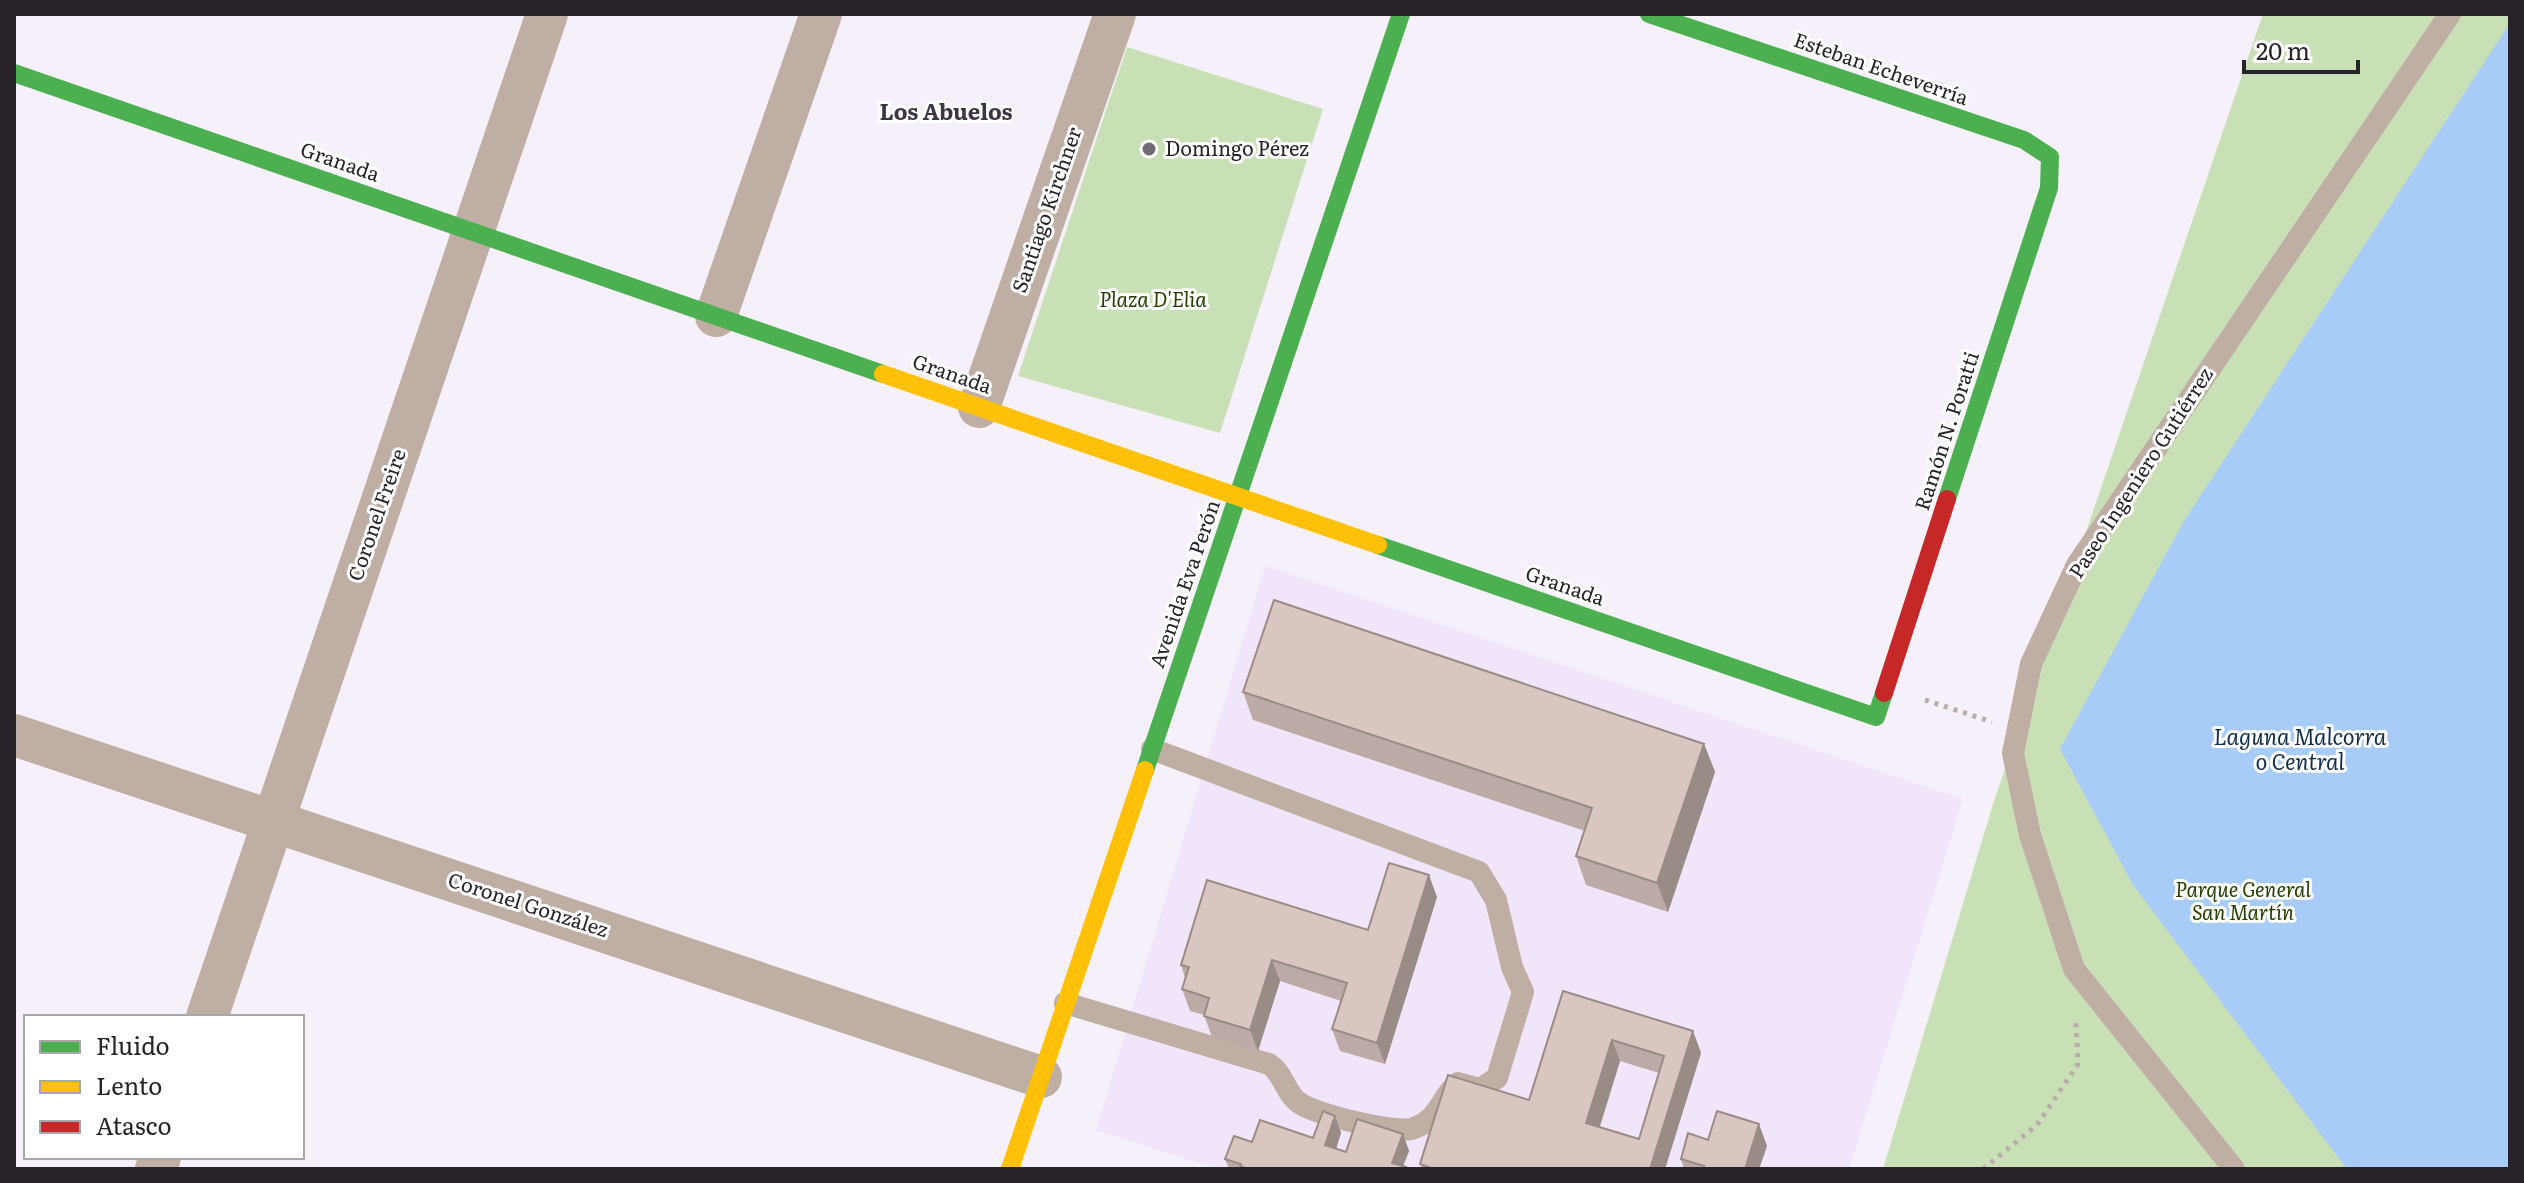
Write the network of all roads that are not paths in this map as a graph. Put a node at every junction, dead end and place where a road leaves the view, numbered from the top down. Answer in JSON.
{"nodes":[{"id":1,"x":547,"y":14,"type":"edge"},
{"id":2,"x":821,"y":14,"type":"edge"},
{"id":3,"x":1115,"y":14,"type":"edge"},
{"id":4,"x":1401,"y":14,"type":"edge"},
{"id":5,"x":1649,"y":14,"type":"edge"},
{"id":6,"x":2450,"y":14,"type":"edge"},
{"id":7,"x":14,"y":73,"type":"edge"},
{"id":8,"x":2050,"y":157,"type":"joint"},
{"id":9,"x":473,"y":232,"type":"junction"},
{"id":10,"x":716,"y":316,"type":"junction"},
{"id":11,"x":979,"y":407,"type":"junction"},
{"id":12,"x":1238,"y":496,"type":"junction"},
{"id":13,"x":1876,"y":717,"type":"joint"},
{"id":14,"x":14,"y":735,"type":"edge"},
{"id":15,"x":1152,"y":749,"type":"junction"},
{"id":16,"x":274,"y":821,"type":"junction"},
{"id":17,"x":1065,"y":1003,"type":"junction"},
{"id":18,"x":208,"y":1015,"type":"edge"},
{"id":19,"x":1041,"y":1077,"type":"junction"},
{"id":20,"x":1010,"y":1169,"type":"edge"},
{"id":21,"x":2234,"y":1169,"type":"edge"}],
"edges":[{"from":1,"to":9,"type":"street","name":"Coronel Freire"},
{"from":2,"to":10,"type":"street"},
{"from":3,"to":11,"type":"street","name":"Santiago Kirchner"},
{"from":4,"to":12,"type":"street","name":"Avenida Eva Perón"},
{"from":5,"to":8,"type":"street","name":"Esteban Echeverría"},
{"from":6,"to":21,"type":"lane","name":"Paseo Ingeniero Gutiérrez"},
{"from":7,"to":9,"type":"street","name":"Granada"},
{"from":8,"to":13,"type":"street","name":"Ramón N. Poratti"},
{"from":9,"to":10,"type":"street","name":"Granada"},
{"from":9,"to":16,"type":"street","name":"Coronel Freire"},
{"from":10,"to":11,"type":"street","name":"Granada"},
{"from":11,"to":12,"type":"street","name":"Granada"},
{"from":12,"to":13,"type":"street","name":"Granada"},
{"from":12,"to":15,"type":"street","name":"Avenida Eva Perón"},
{"from":14,"to":16,"type":"street","name":"Coronel González"},
{"from":15,"to":17,"type":"street","name":"Avenida Eva Perón"},
{"from":15,"to":17,"type":"lane"},
{"from":16,"to":18,"type":"street","name":"Coronel Freire"},
{"from":16,"to":19,"type":"street","name":"Coronel González"},
{"from":17,"to":19,"type":"street","name":"Avenida Eva Perón"},
{"from":19,"to":20,"type":"street","name":"Avenida Eva Perón"}]}
